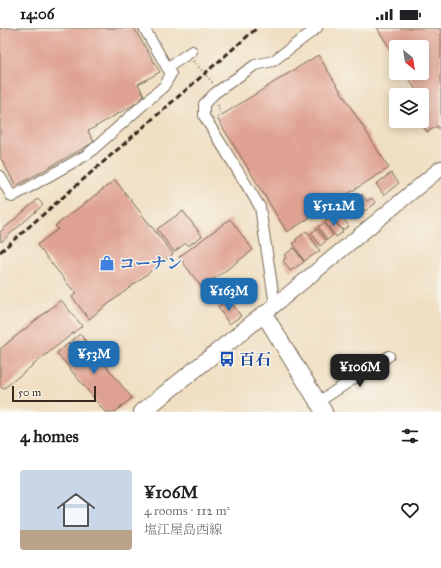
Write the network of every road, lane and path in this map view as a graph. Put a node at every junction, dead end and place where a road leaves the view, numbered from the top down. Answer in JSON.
{"nodes":[{"id":1,"x":144,"y":28,"type":"edge"},
{"id":2,"x":317,"y":28,"type":"edge"},
{"id":3,"x":190,"y":53,"type":"joint"},
{"id":4,"x":167,"y":68,"type":"junction"},
{"id":5,"x":215,"y":93,"type":"junction"},
{"id":6,"x":220,"y":113,"type":"dead end"},
{"id":7,"x":441,"y":168,"type":"edge"},
{"id":8,"x":0,"y":176,"type":"edge"},
{"id":9,"x":270,"y":309,"type":"junction"},
{"id":10,"x":389,"y":356,"type":"dead end"},
{"id":11,"x":321,"y":407,"type":"edge"},
{"id":12,"x":142,"y":412,"type":"edge"}],
"edges":[{"from":1,"to":4,"type":"street"},
{"from":2,"to":5,"type":"street"},
{"from":3,"to":4,"type":"street"},
{"from":3,"to":5,"type":"path"},
{"from":4,"to":8,"type":"street"},
{"from":5,"to":6,"type":"path"},
{"from":5,"to":9,"type":"street"},
{"from":7,"to":9,"type":"main road"},
{"from":9,"to":11,"type":"main road"},
{"from":9,"to":12,"type":"main road"},
{"from":10,"to":11,"type":"street"}]}
